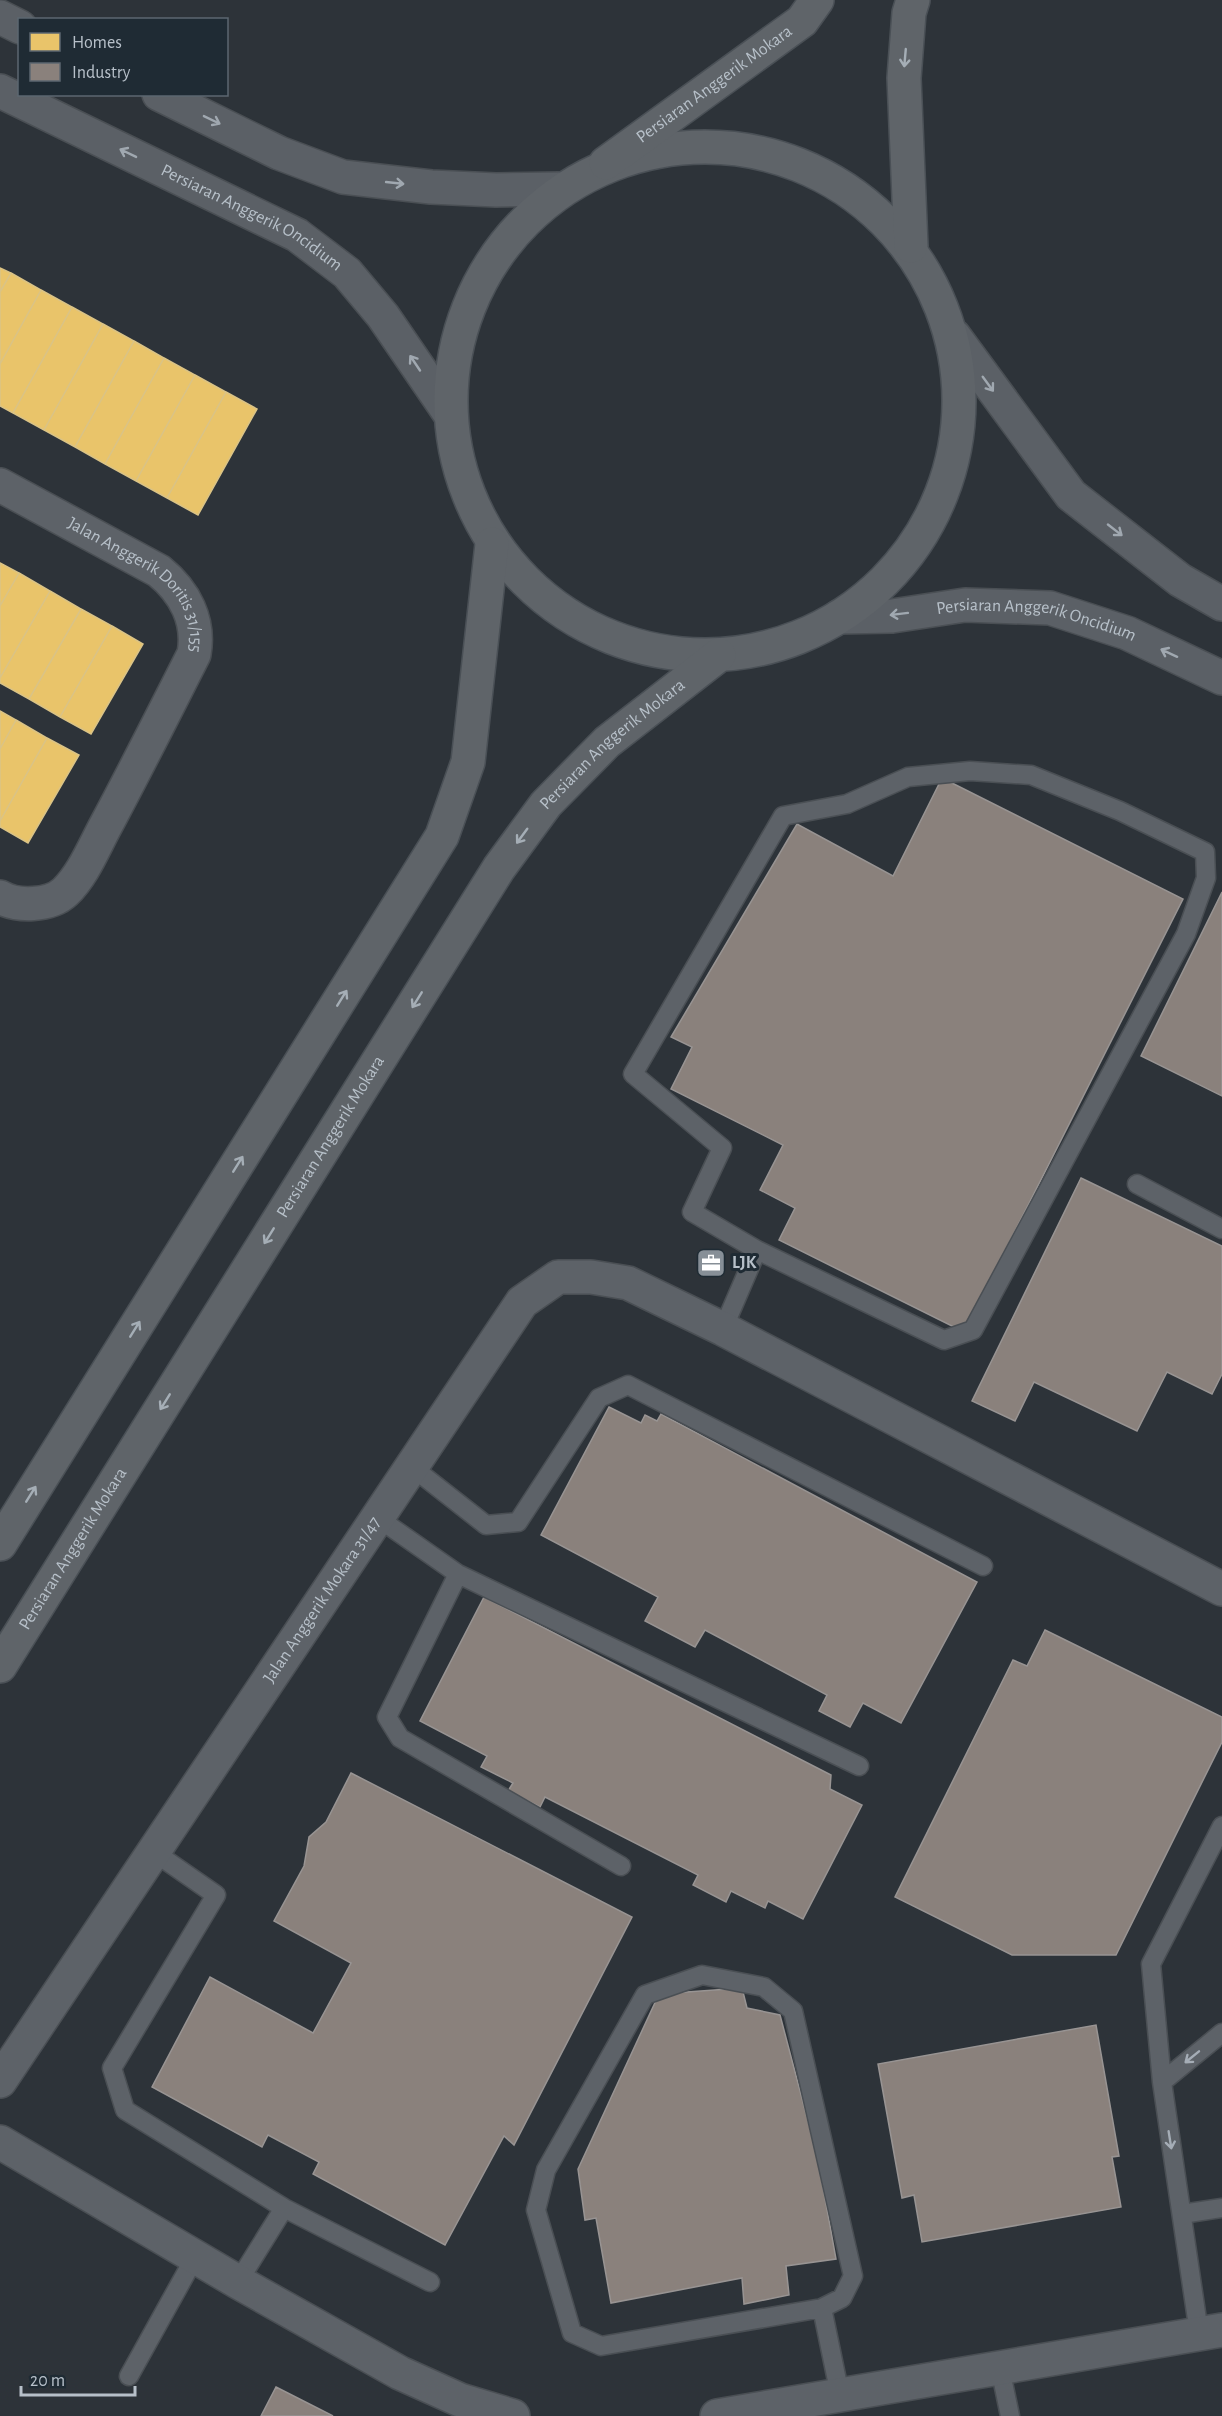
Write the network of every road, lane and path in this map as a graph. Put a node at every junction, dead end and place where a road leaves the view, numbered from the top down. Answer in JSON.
{"nodes":[{"id":1,"x":817,"y":0,"type":"edge"},
{"id":2,"x":913,"y":0,"type":"edge"},
{"id":3,"x":0,"y":17,"type":"edge"},
{"id":4,"x":18,"y":26,"type":"edge"},
{"id":5,"x":0,"y":91,"type":"edge"},
{"id":6,"x":163,"y":96,"type":"edge"},
{"id":7,"x":604,"y":165,"type":"junction"},
{"id":8,"x":560,"y":189,"type":"junction"},
{"id":9,"x":911,"y":246,"type":"junction"},
{"id":10,"x":954,"y":336,"type":"junction"},
{"id":11,"x":448,"y":411,"type":"junction"},
{"id":12,"x":0,"y":485,"type":"edge"},
{"id":13,"x":492,"y":544,"type":"junction"},
{"id":14,"x":1222,"y":604,"type":"edge"},
{"id":15,"x":839,"y":617,"type":"junction"},
{"id":16,"x":719,"y":655,"type":"junction"},
{"id":17,"x":1222,"y":678,"type":"edge"},
{"id":18,"x":0,"y":897,"type":"edge"},
{"id":19,"x":1137,"y":1184,"type":"dead end"},
{"id":20,"x":1222,"y":1229,"type":"edge"},
{"id":21,"x":757,"y":1250,"type":"junction"},
{"id":22,"x":723,"y":1329,"type":"junction"},
{"id":23,"x":411,"y":1467,"type":"junction"},
{"id":24,"x":378,"y":1518,"type":"junction"},
{"id":25,"x":0,"y":1544,"type":"edge"},
{"id":26,"x":982,"y":1566,"type":"dead end"},
{"id":27,"x":458,"y":1574,"type":"junction"},
{"id":28,"x":1222,"y":1589,"type":"edge"},
{"id":29,"x":0,"y":1666,"type":"edge"},
{"id":30,"x":859,"y":1766,"type":"dead end"},
{"id":31,"x":1222,"y":1826,"type":"edge"},
{"id":32,"x":154,"y":1852,"type":"junction"},
{"id":33,"x":621,"y":1866,"type":"dead end"},
{"id":34,"x":1222,"y":2033,"type":"edge"},
{"id":35,"x":0,"y":2081,"type":"edge"},
{"id":36,"x":1161,"y":2082,"type":"junction"},
{"id":37,"x":0,"y":2142,"type":"edge"},
{"id":38,"x":284,"y":2208,"type":"junction"},
{"id":39,"x":1222,"y":2208,"type":"edge"},
{"id":40,"x":1182,"y":2214,"type":"junction"},
{"id":41,"x":195,"y":2257,"type":"junction"},
{"id":42,"x":238,"y":2282,"type":"junction"},
{"id":43,"x":430,"y":2282,"type":"dead end"},
{"id":44,"x":822,"y":2308,"type":"junction"},
{"id":45,"x":1211,"y":2331,"type":"edge"},
{"id":46,"x":1000,"y":2368,"type":"junction"},
{"id":47,"x":129,"y":2376,"type":"dead end"},
{"id":48,"x":840,"y":2395,"type":"junction"},
{"id":49,"x":513,"y":2416,"type":"edge"},
{"id":50,"x":717,"y":2416,"type":"edge"},
{"id":51,"x":1010,"y":2416,"type":"edge"}],
"edges":[{"from":1,"to":7,"type":"main road","name":"Persiaran Anggerik Mokara"},
{"from":2,"to":9,"type":"main road","one_way":true},
{"from":3,"to":4,"type":"street"},
{"from":11,"to":5,"type":"street","name":"Persiaran Anggerik Oncidium","one_way":true},
{"from":6,"to":8,"type":"street","one_way":true},
{"from":7,"to":8,"type":"main road"},
{"from":7,"to":9,"type":"main road"},
{"from":8,"to":11,"type":"main road"},
{"from":9,"to":10,"type":"main road"},
{"from":10,"to":14,"type":"street","one_way":true},
{"from":10,"to":15,"type":"main road"},
{"from":11,"to":13,"type":"main road"},
{"from":12,"to":18,"type":"street","name":"Jalan Anggerik Doritis 31/155"},
{"from":13,"to":16,"type":"main road"},
{"from":25,"to":13,"type":"main road","one_way":true},
{"from":15,"to":16,"type":"main road"},
{"from":17,"to":15,"type":"street","name":"Persiaran Anggerik Oncidium","one_way":true},
{"from":16,"to":29,"type":"main road","name":"Persiaran Anggerik Mokara","one_way":true},
{"from":19,"to":20,"type":"lane"},
{"from":21,"to":21,"type":"lane"},
{"from":21,"to":22,"type":"lane"},
{"from":22,"to":23,"type":"street","name":"Jalan Anggerik Mokara 31/47"},
{"from":22,"to":28,"type":"street","name":"Jalan Anggerik Mokara 31/47"},
{"from":23,"to":24,"type":"street","name":"Jalan Anggerik Mokara 31/47"},
{"from":23,"to":26,"type":"lane"},
{"from":24,"to":27,"type":"lane"},
{"from":24,"to":32,"type":"street","name":"Jalan Anggerik Mokara 31/47"},
{"from":27,"to":30,"type":"lane"},
{"from":27,"to":33,"type":"lane"},
{"from":31,"to":36,"type":"lane"},
{"from":32,"to":35,"type":"street","name":"Jalan Anggerik Mokara 31/47"},
{"from":32,"to":38,"type":"lane"},
{"from":34,"to":36,"type":"lane","one_way":true},
{"from":36,"to":40,"type":"lane","one_way":true},
{"from":37,"to":41,"type":"street"},
{"from":38,"to":42,"type":"lane"},
{"from":38,"to":43,"type":"lane"},
{"from":39,"to":40,"type":"lane"},
{"from":40,"to":45,"type":"lane"},
{"from":41,"to":42,"type":"street"},
{"from":41,"to":47,"type":"lane"},
{"from":42,"to":49,"type":"street"},
{"from":44,"to":44,"type":"lane"},
{"from":44,"to":48,"type":"lane"},
{"from":45,"to":46,"type":"street"},
{"from":46,"to":48,"type":"street"},
{"from":46,"to":51,"type":"lane"},
{"from":48,"to":50,"type":"street"}]}
